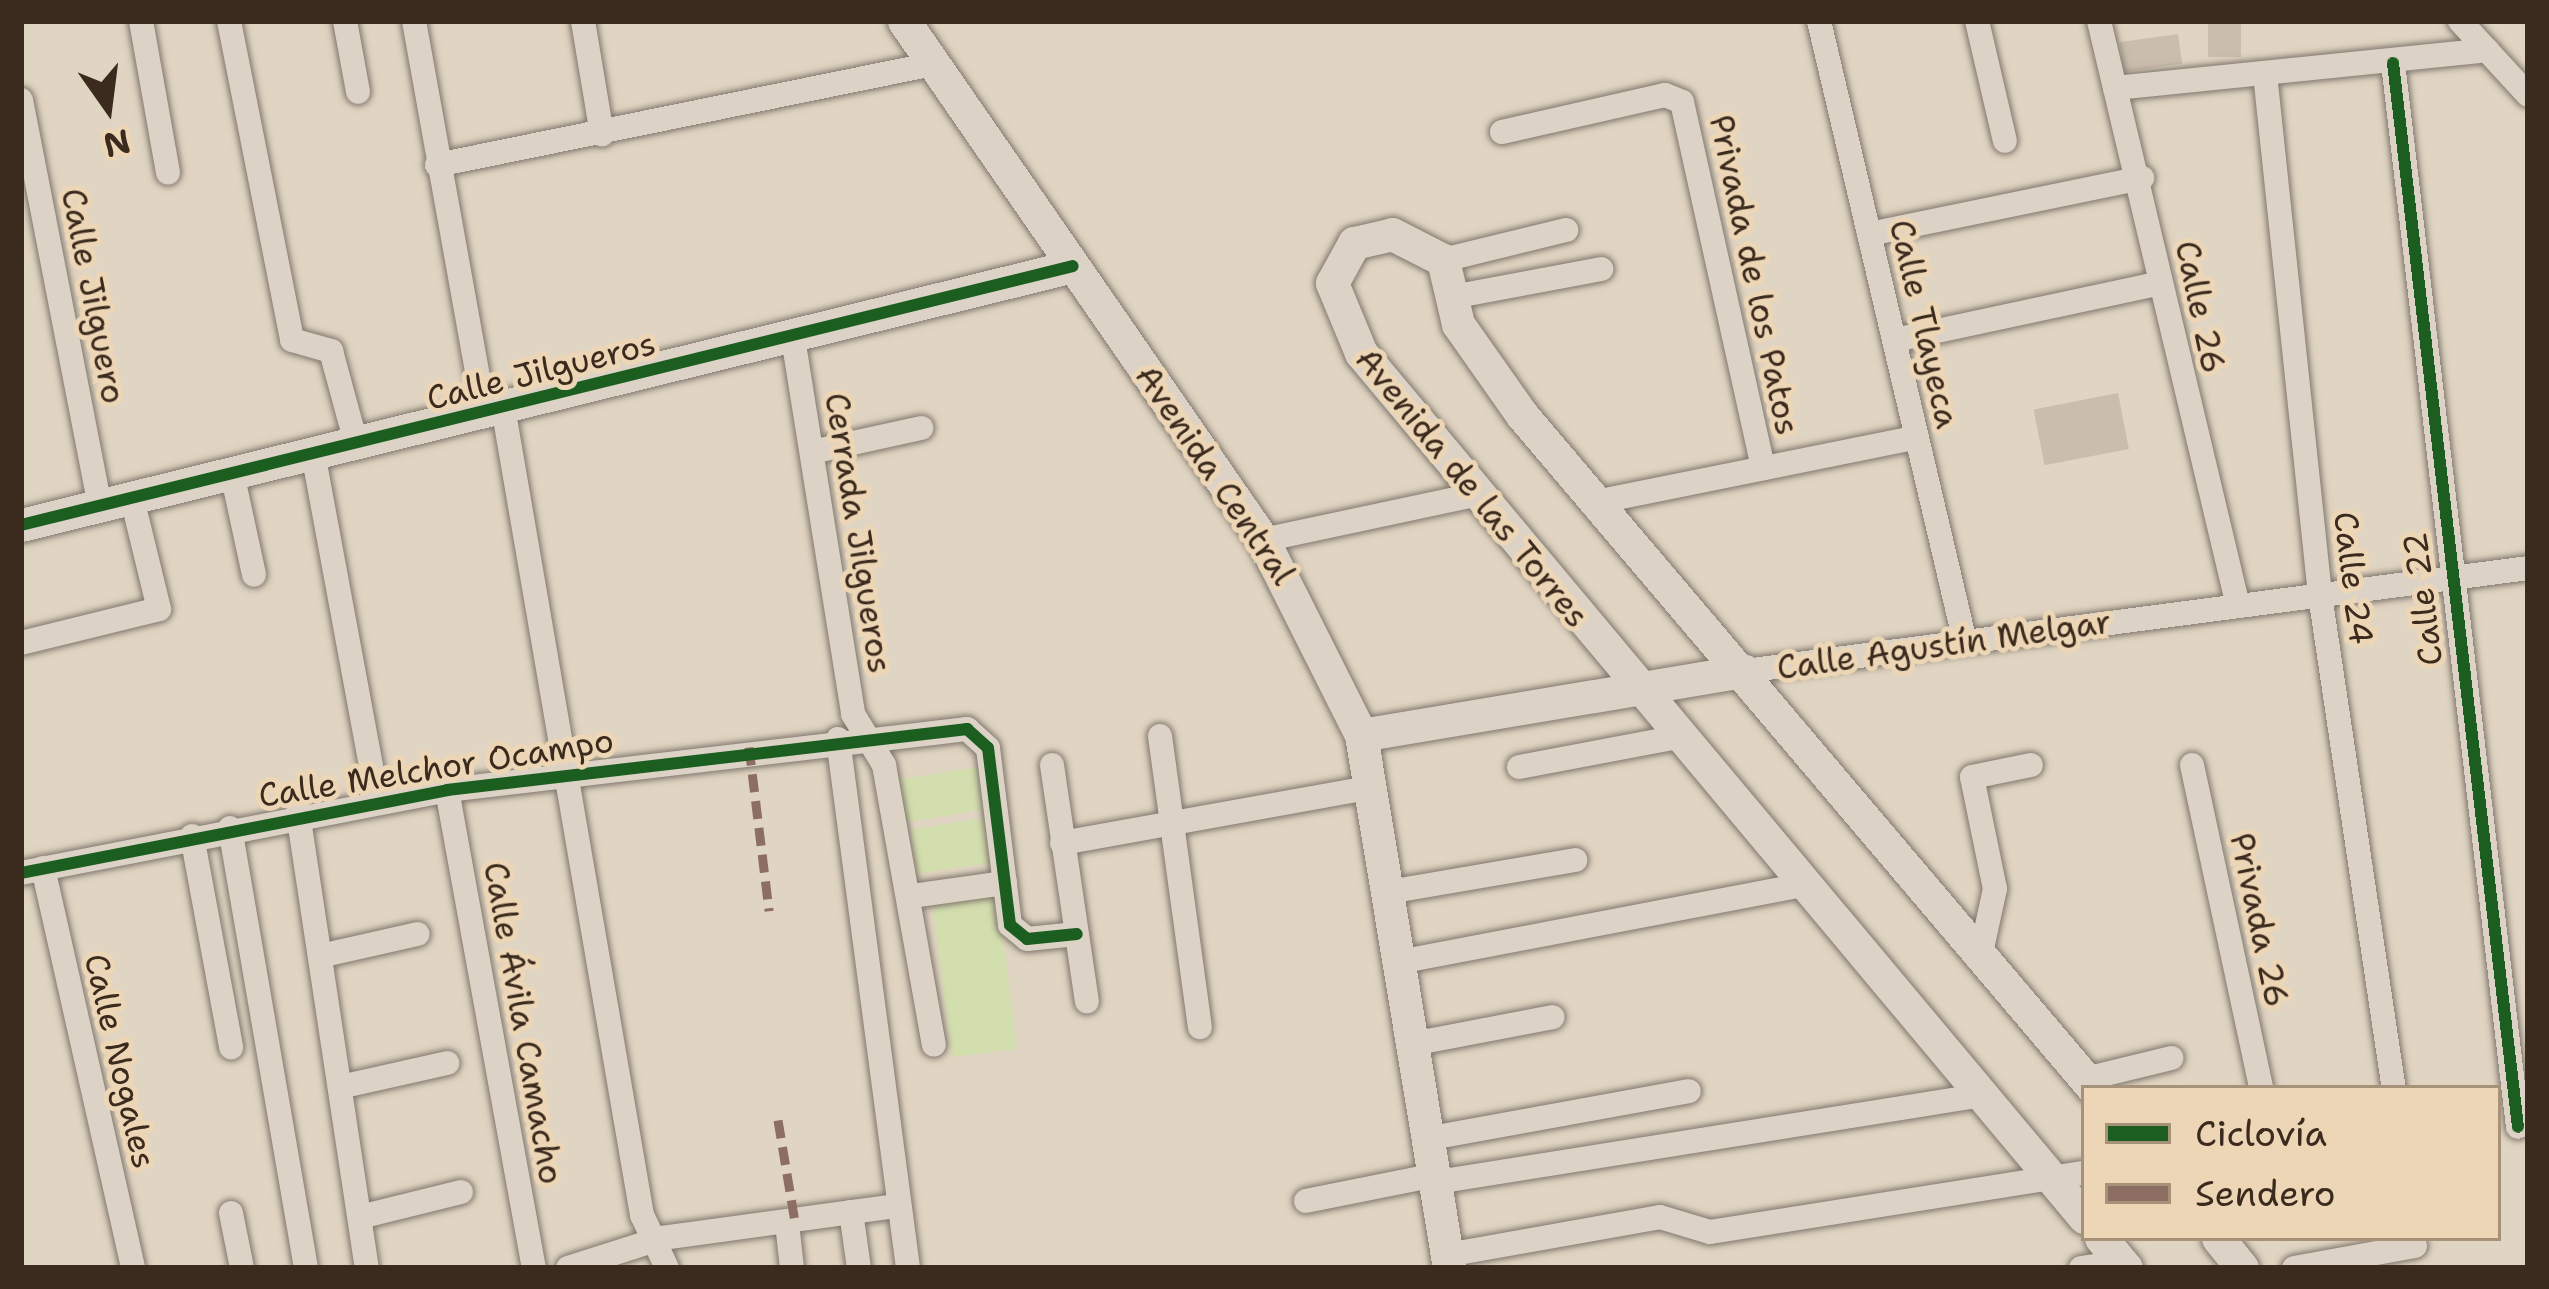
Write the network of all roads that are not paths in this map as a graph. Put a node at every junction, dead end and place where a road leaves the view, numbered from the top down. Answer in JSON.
{"nodes":[{"id":1,"x":141,"y":21,"type":"edge"},
{"id":2,"x":229,"y":21,"type":"edge"},
{"id":3,"x":345,"y":21,"type":"edge"},
{"id":4,"x":414,"y":21,"type":"edge"},
{"id":5,"x":583,"y":21,"type":"edge"},
{"id":6,"x":904,"y":21,"type":"edge"},
{"id":7,"x":1819,"y":21,"type":"edge"},
{"id":8,"x":1977,"y":21,"type":"edge"},
{"id":9,"x":2099,"y":21,"type":"edge"},
{"id":10,"x":2460,"y":21,"type":"edge"},
{"id":11,"x":2487,"y":50,"type":"junction"},
{"id":12,"x":2393,"y":63,"type":"junction"},
{"id":13,"x":933,"y":64,"type":"junction"},
{"id":14,"x":2265,"y":74,"type":"junction"},
{"id":15,"x":2115,"y":88,"type":"junction"},
{"id":16,"x":358,"y":92,"type":"dead end"},
{"id":17,"x":2528,"y":95,"type":"edge"},
{"id":18,"x":21,"y":100,"type":"edge"},
{"id":19,"x":1502,"y":132,"type":"dead end"},
{"id":20,"x":602,"y":134,"type":"junction"},
{"id":21,"x":2005,"y":141,"type":"dead end"},
{"id":22,"x":437,"y":165,"type":"junction"},
{"id":23,"x":168,"y":173,"type":"dead end"},
{"id":24,"x":2142,"y":178,"type":"junction"},
{"id":25,"x":1566,"y":230,"type":"dead end"},
{"id":26,"x":1869,"y":234,"type":"junction"},
{"id":27,"x":1443,"y":260,"type":"junction"},
{"id":28,"x":1073,"y":266,"type":"junction"},
{"id":29,"x":1601,"y":269,"type":"dead end"},
{"id":30,"x":2160,"y":283,"type":"junction"},
{"id":31,"x":1452,"y":297,"type":"junction"},
{"id":32,"x":793,"y":338,"type":"junction"},
{"id":33,"x":1895,"y":340,"type":"junction"},
{"id":34,"x":494,"y":410,"type":"junction"},
{"id":35,"x":921,"y":428,"type":"dead end"},
{"id":36,"x":1916,"y":437,"type":"junction"},
{"id":37,"x":356,"y":443,"type":"junction"},
{"id":38,"x":812,"y":452,"type":"junction"},
{"id":39,"x":313,"y":454,"type":"junction"},
{"id":40,"x":1763,"y":468,"type":"junction"},
{"id":41,"x":232,"y":473,"type":"junction"},
{"id":42,"x":1474,"y":495,"type":"junction"},
{"id":43,"x":1601,"y":501,"type":"junction"},
{"id":44,"x":116,"y":502,"type":"junction"},
{"id":45,"x":21,"y":525,"type":"edge"},
{"id":46,"x":1263,"y":540,"type":"junction"},
{"id":47,"x":2528,"y":568,"type":"edge"},
{"id":48,"x":254,"y":575,"type":"dead end"},
{"id":49,"x":2446,"y":579,"type":"junction"},
{"id":50,"x":2320,"y":596,"type":"junction"},
{"id":51,"x":2238,"y":606,"type":"junction"},
{"id":52,"x":1965,"y":642,"type":"junction"},
{"id":53,"x":21,"y":643,"type":"edge"},
{"id":54,"x":1745,"y":671,"type":"junction"},
{"id":55,"x":1635,"y":689,"type":"junction"},
{"id":56,"x":1160,"y":736,"type":"dead end"},
{"id":57,"x":1361,"y":736,"type":"junction"},
{"id":58,"x":1678,"y":737,"type":"junction"},
{"id":59,"x":850,"y":738,"type":"junction"},
{"id":60,"x":1052,"y":765,"type":"dead end"},
{"id":61,"x":2031,"y":765,"type":"dead end"},
{"id":62,"x":2192,"y":765,"type":"dead end"},
{"id":63,"x":1519,"y":767,"type":"dead end"},
{"id":64,"x":571,"y":774,"type":"junction"},
{"id":65,"x":1374,"y":787,"type":"junction"},
{"id":66,"x":447,"y":790,"type":"junction"},
{"id":67,"x":378,"y":803,"type":"junction"},
{"id":68,"x":298,"y":813,"type":"junction"},
{"id":69,"x":1175,"y":823,"type":"junction"},
{"id":70,"x":230,"y":828,"type":"junction"},
{"id":71,"x":192,"y":836,"type":"junction"},
{"id":72,"x":1062,"y":843,"type":"junction"},
{"id":73,"x":1575,"y":860,"type":"dead end"},
{"id":74,"x":32,"y":870,"type":"edge"},
{"id":75,"x":1005,"y":883,"type":"junction"},
{"id":76,"x":1806,"y":884,"type":"junction"},
{"id":77,"x":1394,"y":891,"type":"junction"},
{"id":78,"x":912,"y":896,"type":"junction"},
{"id":79,"x":418,"y":934,"type":"dead end"},
{"id":80,"x":1077,"y":934,"type":"junction"},
{"id":81,"x":1981,"y":953,"type":"junction"},
{"id":82,"x":320,"y":956,"type":"junction"},
{"id":83,"x":1405,"y":961,"type":"junction"},
{"id":84,"x":1087,"y":1001,"type":"dead end"},
{"id":85,"x":1553,"y":1017,"type":"dead end"},
{"id":86,"x":1200,"y":1027,"type":"dead end"},
{"id":87,"x":1417,"y":1043,"type":"junction"},
{"id":88,"x":934,"y":1045,"type":"dead end"},
{"id":89,"x":231,"y":1047,"type":"dead end"},
{"id":90,"x":2171,"y":1058,"type":"dead end"},
{"id":91,"x":447,"y":1063,"type":"dead end"},
{"id":92,"x":2089,"y":1083,"type":"edge"},
{"id":93,"x":2260,"y":1085,"type":"edge"},
{"id":94,"x":2394,"y":1085,"type":"edge"},
{"id":95,"x":340,"y":1087,"type":"junction"},
{"id":96,"x":1690,"y":1091,"type":"dead end"},
{"id":97,"x":1983,"y":1095,"type":"junction"},
{"id":98,"x":2515,"y":1127,"type":"edge"},
{"id":99,"x":1431,"y":1138,"type":"junction"},
{"id":100,"x":2067,"y":1175,"type":"edge"},
{"id":101,"x":1437,"y":1179,"type":"junction"},
{"id":102,"x":461,"y":1192,"type":"dead end"},
{"id":103,"x":1306,"y":1201,"type":"dead end"},
{"id":104,"x":897,"y":1206,"type":"junction"},
{"id":105,"x":2081,"y":1210,"type":"edge"},
{"id":106,"x":851,"y":1212,"type":"junction"},
{"id":107,"x":231,"y":1213,"type":"dead end"},
{"id":108,"x":359,"y":1217,"type":"junction"},
{"id":109,"x":787,"y":1223,"type":"junction"},
{"id":110,"x":662,"y":1238,"type":"junction"},
{"id":111,"x":2220,"y":1241,"type":"edge"},
{"id":112,"x":2416,"y":1251,"type":"edge"},
{"id":113,"x":2116,"y":1256,"type":"edge"},
{"id":114,"x":1448,"y":1261,"type":"edge"},
{"id":115,"x":133,"y":1268,"type":"edge"},
{"id":116,"x":242,"y":1268,"type":"edge"},
{"id":117,"x":306,"y":1268,"type":"edge"},
{"id":118,"x":367,"y":1268,"type":"edge"},
{"id":119,"x":534,"y":1268,"type":"edge"},
{"id":120,"x":568,"y":1268,"type":"edge"},
{"id":121,"x":667,"y":1268,"type":"edge"},
{"id":122,"x":792,"y":1268,"type":"edge"},
{"id":123,"x":859,"y":1268,"type":"edge"},
{"id":124,"x":908,"y":1268,"type":"edge"},
{"id":125,"x":2081,"y":1268,"type":"edge"},
{"id":126,"x":2242,"y":1268,"type":"edge"},
{"id":127,"x":2294,"y":1268,"type":"edge"}],
"edges":[{"from":1,"to":23,"type":"street"},
{"from":2,"to":37,"type":"street"},
{"from":3,"to":16,"type":"street"},
{"from":4,"to":22,"type":"street"},
{"from":5,"to":20,"type":"street"},
{"from":6,"to":13,"type":"main road","name":"Avenida Central"},
{"from":7,"to":26,"type":"street","name":"Calle Tlayeca"},
{"from":8,"to":21,"type":"street"},
{"from":9,"to":15,"type":"street","name":"Calle 26"},
{"from":10,"to":11,"type":"street"},
{"from":11,"to":12,"type":"street"},
{"from":11,"to":17,"type":"street"},
{"from":12,"to":14,"type":"street"},
{"from":12,"to":49,"type":"street","name":"Calle 22"},
{"from":13,"to":20,"type":"street"},
{"from":13,"to":28,"type":"main road","name":"Avenida Central"},
{"from":14,"to":15,"type":"street"},
{"from":14,"to":50,"type":"street","name":"Calle 24"},
{"from":15,"to":24,"type":"street","name":"Calle 26"},
{"from":18,"to":44,"type":"street","name":"Calle Jilguero"},
{"from":19,"to":40,"type":"street","name":"Privada de los Patos"},
{"from":20,"to":22,"type":"street"},
{"from":22,"to":34,"type":"street"},
{"from":24,"to":26,"type":"street"},
{"from":24,"to":30,"type":"street","name":"Calle 26"},
{"from":25,"to":27,"type":"street"},
{"from":26,"to":33,"type":"street","name":"Calle Tlayeca"},
{"from":27,"to":31,"type":"main road"},
{"from":27,"to":42,"type":"main road","name":"Avenida de las Torres"},
{"from":28,"to":32,"type":"main road","name":"Calle Jilgueros"},
{"from":28,"to":46,"type":"main road","name":"Avenida Central"},
{"from":29,"to":31,"type":"street"},
{"from":30,"to":33,"type":"street"},
{"from":30,"to":51,"type":"street","name":"Calle 26"},
{"from":31,"to":43,"type":"main road"},
{"from":32,"to":34,"type":"main road","name":"Calle Jilgueros"},
{"from":32,"to":38,"type":"street","name":"Cerrada Jilgueros"},
{"from":33,"to":36,"type":"street","name":"Calle Tlayeca"},
{"from":34,"to":37,"type":"main road","name":"Calle Jilgueros"},
{"from":34,"to":64,"type":"street"},
{"from":35,"to":38,"type":"street"},
{"from":36,"to":40,"type":"street"},
{"from":36,"to":52,"type":"street","name":"Calle Tlayeca"},
{"from":37,"to":39,"type":"main road","name":"Calle Jilgueros"},
{"from":38,"to":59,"type":"street","name":"Cerrada Jilgueros"},
{"from":39,"to":41,"type":"main road","name":"Calle Jilgueros"},
{"from":39,"to":67,"type":"street"},
{"from":40,"to":43,"type":"street"},
{"from":41,"to":44,"type":"main road","name":"Calle Jilgueros"},
{"from":41,"to":48,"type":"street"},
{"from":42,"to":46,"type":"street"},
{"from":42,"to":55,"type":"main road","name":"Avenida de las Torres"},
{"from":43,"to":54,"type":"main road"},
{"from":44,"to":45,"type":"main road","name":"Calle Jilgueros"},
{"from":44,"to":53,"type":"street","name":"Calle Jilguero"},
{"from":46,"to":57,"type":"main road","name":"Avenida Central"},
{"from":47,"to":49,"type":"street","name":"Calle Agustín Melgar"},
{"from":49,"to":50,"type":"street","name":"Calle Agustín Melgar"},
{"from":49,"to":98,"type":"street","name":"Calle 22"},
{"from":50,"to":51,"type":"street","name":"Calle Agustín Melgar"},
{"from":50,"to":94,"type":"street","name":"Calle 24"},
{"from":51,"to":52,"type":"street","name":"Calle Agustín Melgar"},
{"from":52,"to":54,"type":"street","name":"Calle Agustín Melgar"},
{"from":54,"to":55,"type":"main road","name":"Calle Agustín Melgar"},
{"from":54,"to":81,"type":"main road"},
{"from":55,"to":57,"type":"main road","name":"Calle Agustín Melgar"},
{"from":55,"to":58,"type":"main road","name":"Avenida de las Torres"},
{"from":56,"to":69,"type":"street"},
{"from":57,"to":65,"type":"main road","name":"Avenida Central"},
{"from":58,"to":63,"type":"street"},
{"from":58,"to":76,"type":"main road","name":"Avenida de las Torres"},
{"from":59,"to":64,"type":"street","name":"Calle Melchor Ocampo"},
{"from":59,"to":75,"type":"street","name":"Calle Melchor Ocampo"},
{"from":59,"to":78,"type":"street"},
{"from":59,"to":104,"type":"street"},
{"from":60,"to":72,"type":"street"},
{"from":61,"to":81,"type":"street"},
{"from":62,"to":93,"type":"street","name":"Privada 26"},
{"from":64,"to":66,"type":"street","name":"Calle Melchor Ocampo"},
{"from":64,"to":110,"type":"street"},
{"from":65,"to":69,"type":"street"},
{"from":65,"to":77,"type":"main road","name":"Avenida Central"},
{"from":66,"to":67,"type":"street","name":"Calle Melchor Ocampo"},
{"from":66,"to":119,"type":"street","name":"Calle Ávila Camacho"},
{"from":67,"to":68,"type":"street","name":"Calle Melchor Ocampo"},
{"from":68,"to":70,"type":"street","name":"Calle Melchor Ocampo"},
{"from":68,"to":82,"type":"street"},
{"from":69,"to":72,"type":"street"},
{"from":69,"to":86,"type":"street"},
{"from":70,"to":71,"type":"street","name":"Calle Melchor Ocampo"},
{"from":70,"to":117,"type":"street"},
{"from":71,"to":74,"type":"street","name":"Calle Melchor Ocampo"},
{"from":71,"to":89,"type":"street"},
{"from":72,"to":80,"type":"street"},
{"from":73,"to":77,"type":"street"},
{"from":74,"to":115,"type":"street","name":"Calle Nogales"},
{"from":75,"to":78,"type":"street"},
{"from":75,"to":80,"type":"street"},
{"from":76,"to":83,"type":"street"},
{"from":76,"to":97,"type":"main road","name":"Avenida de las Torres"},
{"from":77,"to":83,"type":"main road","name":"Avenida Central"},
{"from":78,"to":88,"type":"street"},
{"from":79,"to":82,"type":"street"},
{"from":80,"to":84,"type":"street"},
{"from":81,"to":92,"type":"main road"},
{"from":82,"to":95,"type":"street"},
{"from":83,"to":87,"type":"main road","name":"Avenida Central"},
{"from":85,"to":87,"type":"street"},
{"from":87,"to":99,"type":"main road","name":"Avenida Central"},
{"from":90,"to":92,"type":"street"},
{"from":91,"to":95,"type":"street"},
{"from":95,"to":108,"type":"street"},
{"from":96,"to":99,"type":"street"},
{"from":97,"to":100,"type":"main road","name":"Avenida de las Torres"},
{"from":97,"to":101,"type":"street"},
{"from":99,"to":101,"type":"main road","name":"Avenida Central"},
{"from":100,"to":105,"type":"main road","name":"Avenida de las Torres"},
{"from":100,"to":114,"type":"street"},
{"from":101,"to":103,"type":"street"},
{"from":101,"to":114,"type":"main road","name":"Avenida Central"},
{"from":102,"to":108,"type":"street"},
{"from":104,"to":106,"type":"street"},
{"from":104,"to":124,"type":"street"},
{"from":106,"to":109,"type":"street"},
{"from":106,"to":123,"type":"street"},
{"from":107,"to":116,"type":"street"},
{"from":108,"to":118,"type":"street"},
{"from":109,"to":110,"type":"street"},
{"from":109,"to":122,"type":"street"},
{"from":110,"to":120,"type":"street"},
{"from":110,"to":121,"type":"street"},
{"from":111,"to":126,"type":"main road"},
{"from":112,"to":127,"type":"street"},
{"from":113,"to":125,"type":"street"}]}
